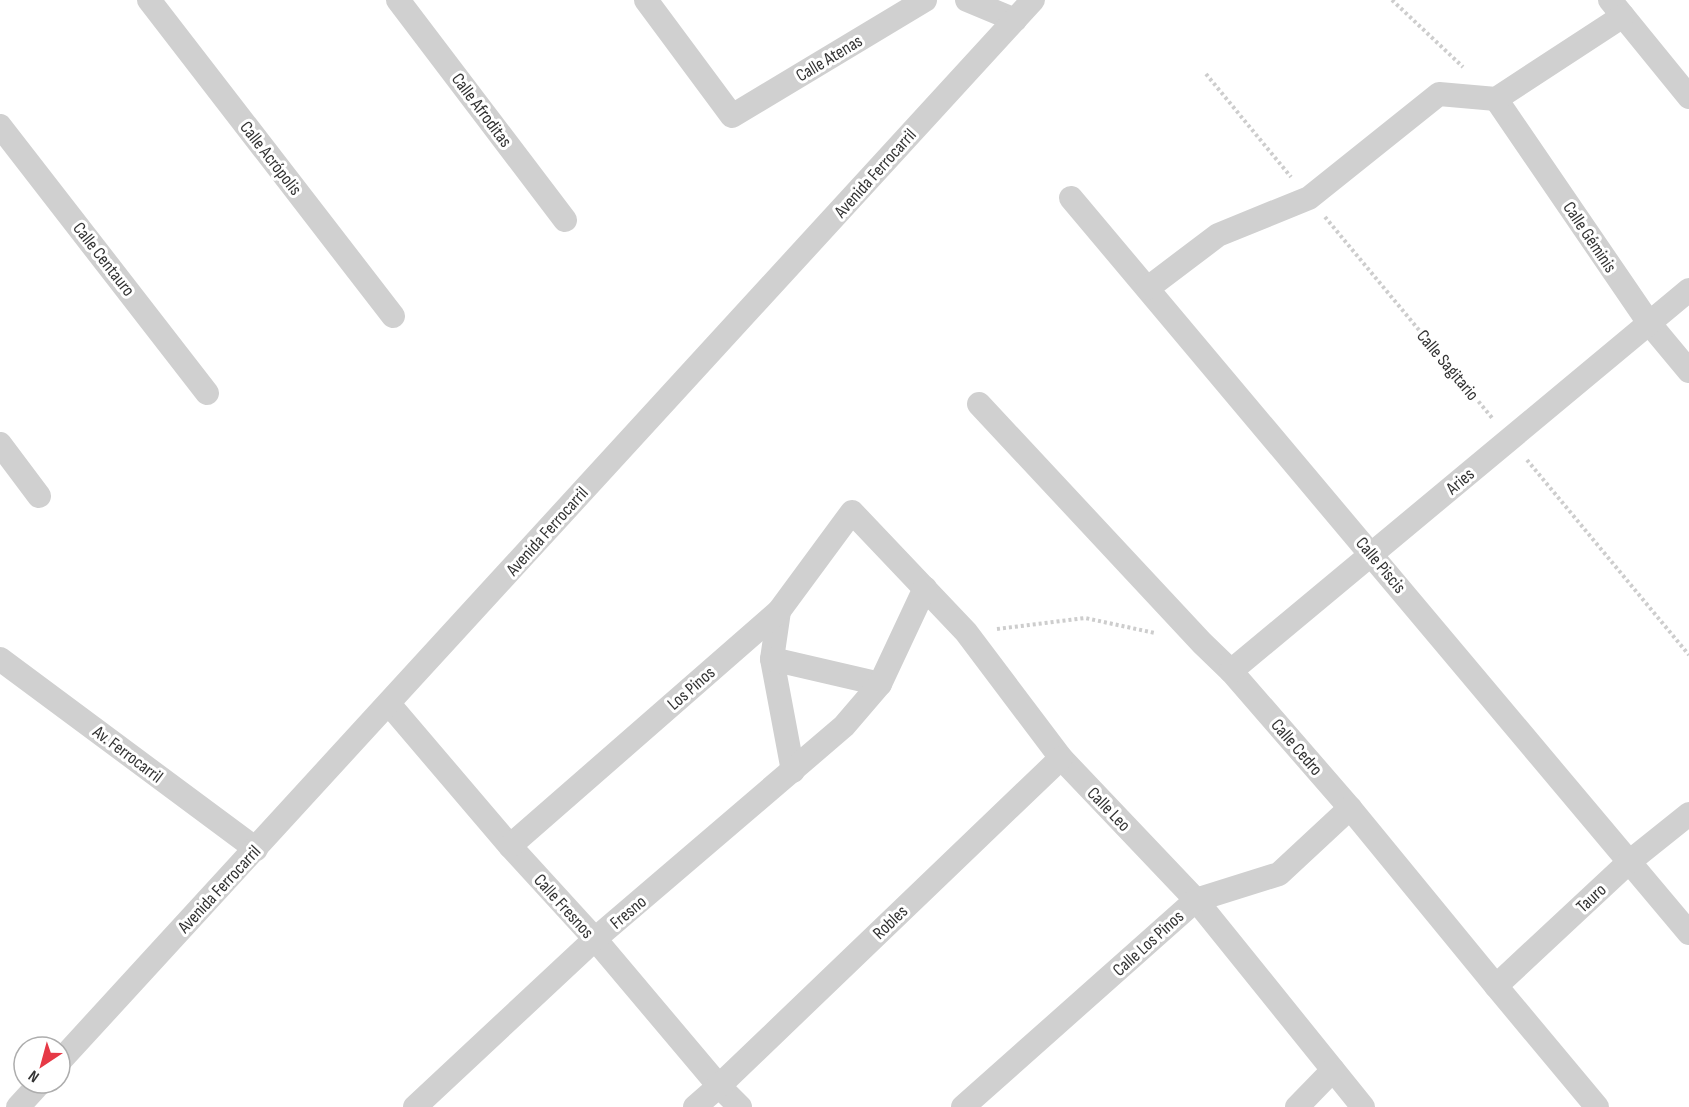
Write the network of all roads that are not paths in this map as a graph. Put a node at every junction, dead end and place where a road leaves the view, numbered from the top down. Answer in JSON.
{"nodes":[{"id":1,"x":149,"y":0,"type":"edge"},
{"id":2,"x":398,"y":0,"type":"edge"},
{"id":3,"x":646,"y":0,"type":"edge"},
{"id":4,"x":925,"y":0,"type":"edge"},
{"id":5,"x":967,"y":0,"type":"edge"},
{"id":6,"x":1033,"y":0,"type":"edge"},
{"id":7,"x":1617,"y":8,"type":"edge"},
{"id":8,"x":1015,"y":20,"type":"junction"},
{"id":9,"x":1689,"y":97,"type":"edge"},
{"id":10,"x":1496,"y":99,"type":"junction"},
{"id":11,"x":0,"y":126,"type":"edge"},
{"id":12,"x":1071,"y":198,"type":"dead end"},
{"id":13,"x":565,"y":220,"type":"dead end"},
{"id":14,"x":1148,"y":288,"type":"junction"},
{"id":15,"x":1689,"y":290,"type":"edge"},
{"id":16,"x":393,"y":316,"type":"dead end"},
{"id":17,"x":1649,"y":323,"type":"junction"},
{"id":18,"x":1689,"y":371,"type":"edge"},
{"id":19,"x":207,"y":393,"type":"dead end"},
{"id":20,"x":979,"y":404,"type":"dead end"},
{"id":21,"x":0,"y":444,"type":"edge"},
{"id":22,"x":39,"y":496,"type":"dead end"},
{"id":23,"x":852,"y":512,"type":"joint"},
{"id":24,"x":1371,"y":554,"type":"junction"},
{"id":25,"x":925,"y":588,"type":"junction"},
{"id":26,"x":779,"y":611,"type":"junction"},
{"id":27,"x":0,"y":659,"type":"edge"},
{"id":28,"x":772,"y":659,"type":"junction"},
{"id":29,"x":1231,"y":671,"type":"junction"},
{"id":30,"x":880,"y":684,"type":"junction"},
{"id":31,"x":389,"y":704,"type":"junction"},
{"id":32,"x":1061,"y":759,"type":"junction"},
{"id":33,"x":793,"y":771,"type":"junction"},
{"id":34,"x":1350,"y":808,"type":"junction"},
{"id":35,"x":1689,"y":814,"type":"edge"},
{"id":36,"x":510,"y":846,"type":"junction"},
{"id":37,"x":256,"y":849,"type":"junction"},
{"id":38,"x":1629,"y":862,"type":"junction"},
{"id":39,"x":1196,"y":900,"type":"junction"},
{"id":40,"x":1689,"y":933,"type":"edge"},
{"id":41,"x":595,"y":939,"type":"junction"},
{"id":42,"x":1496,"y":986,"type":"junction"},
{"id":43,"x":72,"y":1048,"type":"edge"},
{"id":44,"x":1333,"y":1070,"type":"junction"},
{"id":45,"x":719,"y":1086,"type":"junction"},
{"id":46,"x":29,"y":1095,"type":"edge"},
{"id":47,"x":18,"y":1107,"type":"edge"},
{"id":48,"x":415,"y":1107,"type":"edge"},
{"id":49,"x":695,"y":1107,"type":"edge"},
{"id":50,"x":740,"y":1107,"type":"edge"},
{"id":51,"x":963,"y":1107,"type":"edge"},
{"id":52,"x":1297,"y":1107,"type":"edge"},
{"id":53,"x":1363,"y":1107,"type":"edge"},
{"id":54,"x":1597,"y":1107,"type":"edge"}],
"edges":[{"from":1,"to":16,"type":"street","name":"Calle Acrópolis"},
{"from":2,"to":13,"type":"street","name":"Calle Afroditas"},
{"from":3,"to":4,"type":"street","name":"Calle Atenas"},
{"from":5,"to":8,"type":"street"},
{"from":6,"to":8,"type":"street","name":"Avenida Ferrocarril"},
{"from":7,"to":9,"type":"street"},
{"from":7,"to":10,"type":"street"},
{"from":8,"to":31,"type":"street","name":"Avenida Ferrocarril"},
{"from":10,"to":14,"type":"street"},
{"from":10,"to":17,"type":"street","name":"Calle Géminis"},
{"from":11,"to":19,"type":"street","name":"Calle Centauro"},
{"from":12,"to":14,"type":"street","name":"Calle Piscis"},
{"from":14,"to":24,"type":"street","name":"Calle Piscis"},
{"from":15,"to":17,"type":"street","name":"Aries"},
{"from":17,"to":18,"type":"street","name":"Calle Géminis"},
{"from":17,"to":24,"type":"street","name":"Aries"},
{"from":20,"to":29,"type":"street","name":"Calle Cedro"},
{"from":21,"to":22,"type":"street"},
{"from":23,"to":25,"type":"street","name":"Calle Leo"},
{"from":23,"to":26,"type":"street","name":"Los Pinos"},
{"from":24,"to":29,"type":"street","name":"Aries"},
{"from":24,"to":38,"type":"street","name":"Calle Piscis"},
{"from":25,"to":30,"type":"street","name":"Fresno"},
{"from":25,"to":32,"type":"street","name":"Calle Leo"},
{"from":26,"to":28,"type":"street"},
{"from":26,"to":36,"type":"street","name":"Los Pinos"},
{"from":27,"to":37,"type":"street","name":"Av. Ferrocarril"},
{"from":28,"to":30,"type":"street"},
{"from":28,"to":33,"type":"street"},
{"from":29,"to":34,"type":"street","name":"Calle Cedro"},
{"from":30,"to":33,"type":"street","name":"Fresno"},
{"from":31,"to":36,"type":"street","name":"Calle Fresnos"},
{"from":31,"to":37,"type":"street","name":"Avenida Ferrocarril"},
{"from":32,"to":39,"type":"street","name":"Calle Leo"},
{"from":32,"to":45,"type":"street","name":"Robles"},
{"from":33,"to":41,"type":"street","name":"Fresno"},
{"from":34,"to":39,"type":"street","name":"Calle Los Pinos"},
{"from":34,"to":42,"type":"street","name":"Calle Cedro"},
{"from":35,"to":38,"type":"street","name":"Tauro"},
{"from":36,"to":41,"type":"street","name":"Calle Fresnos"},
{"from":37,"to":43,"type":"street","name":"Avenida Ferrocarril"},
{"from":38,"to":40,"type":"street","name":"Calle Piscis"},
{"from":38,"to":42,"type":"street","name":"Tauro"},
{"from":39,"to":44,"type":"street","name":"Calle Leo"},
{"from":39,"to":51,"type":"street","name":"Calle Los Pinos"},
{"from":41,"to":45,"type":"street","name":"Calle Fresnos"},
{"from":41,"to":48,"type":"street","name":"Fresno"},
{"from":42,"to":54,"type":"street","name":"Calle Cedro"},
{"from":44,"to":52,"type":"street"},
{"from":44,"to":53,"type":"street","name":"Calle Leo"},
{"from":45,"to":49,"type":"street","name":"Robles"},
{"from":45,"to":50,"type":"street","name":"Calle Fresnos"},
{"from":46,"to":47,"type":"street"}]}
